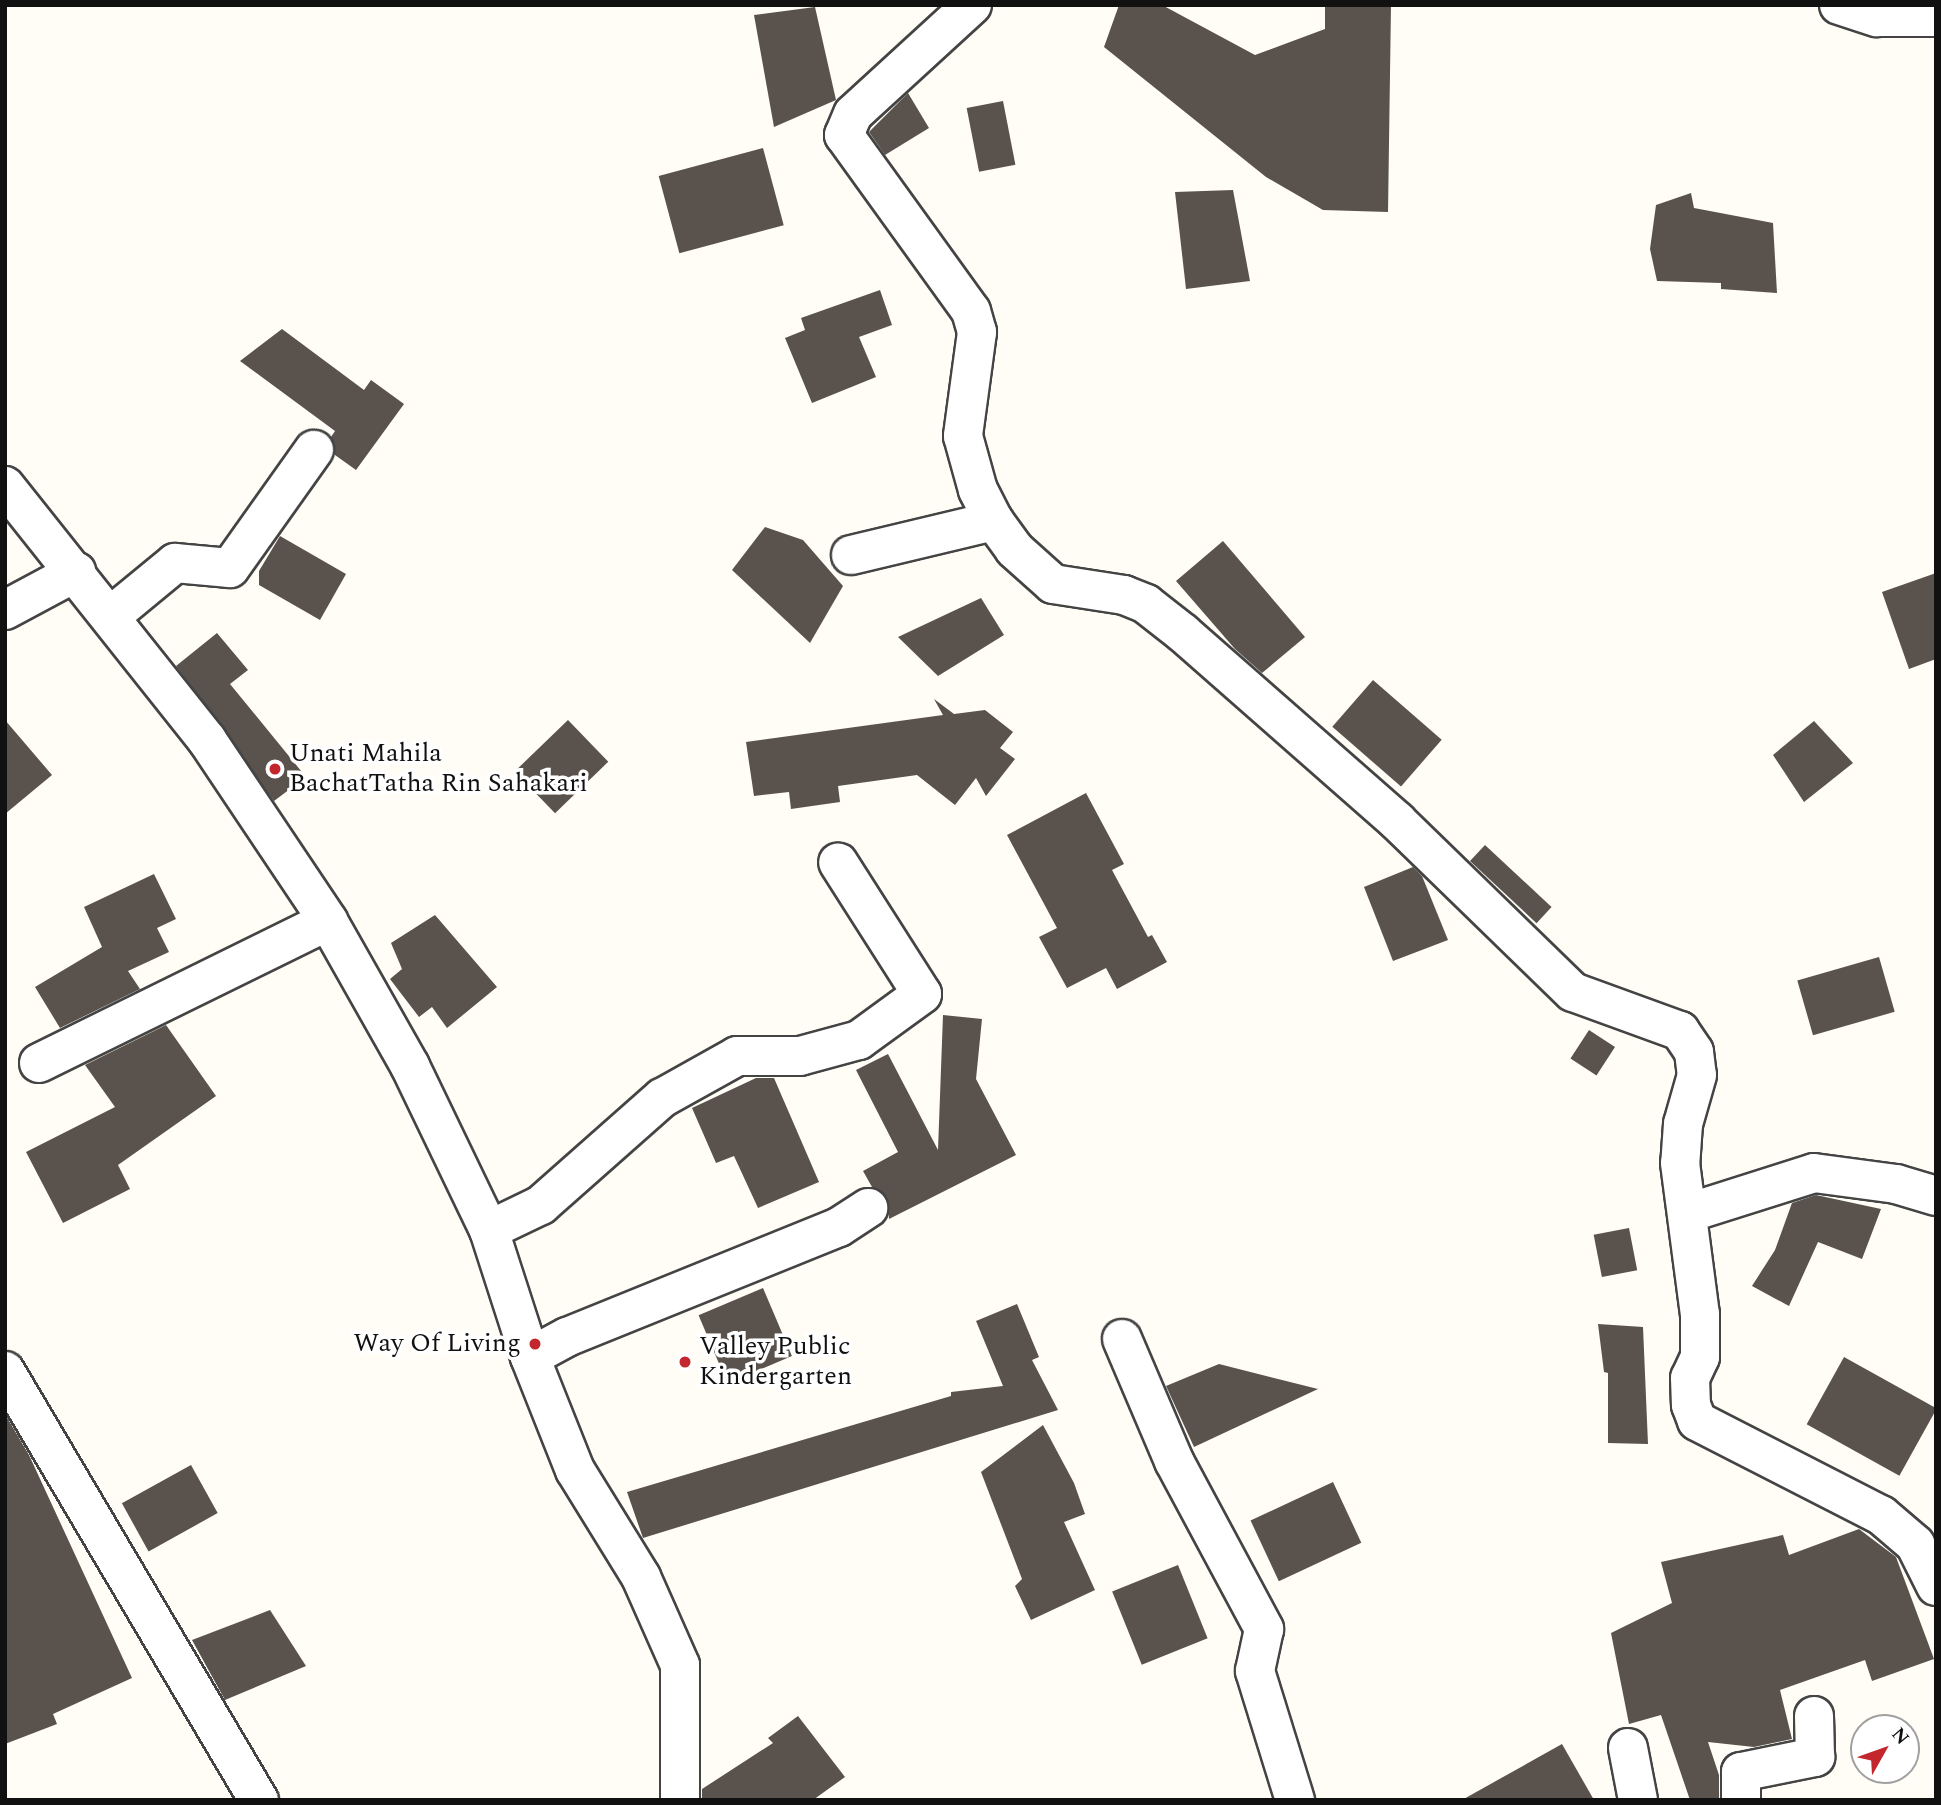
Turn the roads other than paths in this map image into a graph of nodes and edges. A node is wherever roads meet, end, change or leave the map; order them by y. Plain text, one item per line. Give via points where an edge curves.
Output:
1 (972, 5) edge
2 (1839, 5) edge
3 (1936, 17) edge
4 (314, 450) dead end
5 (5, 486) edge
6 (994, 521) junction
7 (851, 555) dead end
8 (76, 572) junction
9 (5, 611) edge
10 (112, 615) junction
11 (838, 862) dead end
12 (328, 921) junction
13 (39, 1063) dead end
14 (1936, 1196) edge
15 (868, 1208) dead end
16 (1688, 1213) junction
17 (489, 1230) junction
18 (1122, 1339) dead end
19 (530, 1357) junction
20 (5, 1371) edge
21 (1936, 1586) edge
22 (1814, 1716) dead end
23 (1628, 1748) dead end
24 (259, 1800) edge
25 (680, 1800) edge
26 (1295, 1800) edge
27 (1637, 1800) edge
28 (1741, 1800) edge

1 - 6 street via 853,114 844,135 971,311 977,332 963,436 978,490
2 - 3 street via 1877,17
4 - 10 street via 230,568 175,563
5 - 8 street
6 - 7 street
6 - 16 street via 1014,549 1052,584 1135,600 1183,633 1397,821 1573,992 1680,1031 1694,1052 1697,1075 1683,1124 1680,1163
8 - 9 street
8 - 10 street
10 - 12 street via 207,740
11 - 17 street via 922,994 859,1040 800,1056 737,1056 662,1098 541,1205
12 - 13 street
12 - 17 street via 410,1066
14 - 16 street via 1896,1184 1814,1173
15 - 19 street via 839,1227 567,1337
16 - 21 street via 1700,1314 1700,1357 1690,1378 1697,1421 1881,1515 1915,1545
17 - 19 street
18 - 26 street via 1174,1461 1264,1629 1255,1671
19 - 25 street via 575,1470 641,1577 680,1665
20 - 24 street
22 - 28 street via 1815,1756 1741,1772
23 - 27 street

